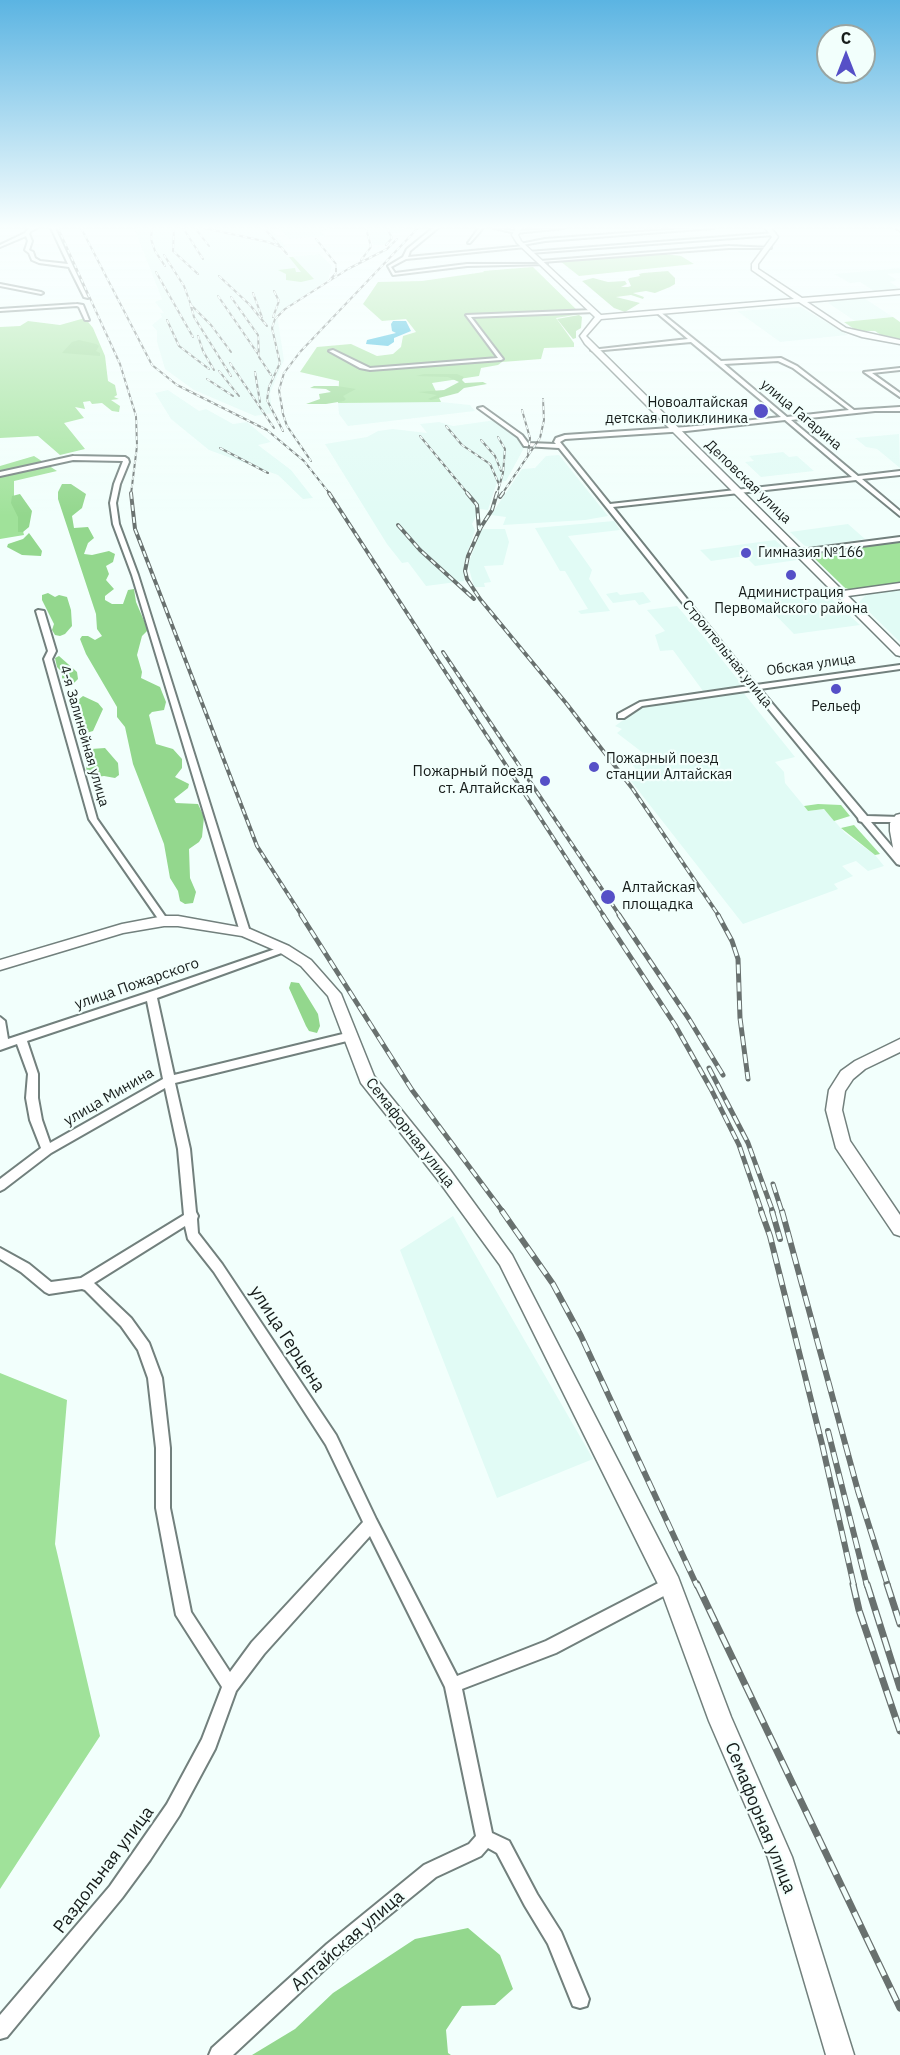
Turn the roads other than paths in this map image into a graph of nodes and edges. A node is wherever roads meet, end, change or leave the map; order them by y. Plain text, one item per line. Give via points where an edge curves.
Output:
1 (474, 324) edge
2 (594, 324) edge
3 (673, 324) edge
4 (836, 324) edge
5 (693, 340) junction
6 (900, 342) edge
7 (593, 350) junction
8 (331, 351) dead end
9 (720, 363) junction
10 (900, 369) edge
11 (900, 395) edge
12 (481, 408) dead end
13 (900, 409) edge
14 (853, 411) junction
15 (785, 418) junction
16 (673, 428) junction
17 (559, 444) junction
18 (0, 474) edge
19 (900, 474) edge
20 (857, 478) junction
21 (737, 492) junction
22 (607, 506) junction
23 (900, 514) edge
24 (900, 539) edge
25 (801, 552) junction
26 (900, 586) edge
27 (842, 594) junction
28 (40, 611) dead end
29 (900, 653) edge
30 (900, 667) edge
31 (754, 687) junction
32 (621, 716) dead end
33 (899, 818) edge
34 (862, 819) junction
35 (900, 853) edge
36 (900, 862) edge
37 (164, 921) junction
38 (245, 932) junction
39 (285, 949) junction
40 (0, 965) edge
41 (152, 996) junction
42 (0, 1021) edge
43 (351, 1036) junction
44 (21, 1041) junction
45 (900, 1045) edge
46 (2, 1046) edge
47 (168, 1081) junction
48 (47, 1150) junction
49 (0, 1186) edge
50 (192, 1216) junction
51 (900, 1229) edge
52 (0, 1253) edge
53 (83, 1283) junction
54 (371, 1524) junction
55 (670, 1585) junction
56 (453, 1685) junction
57 (230, 1686) junction
58 (485, 1838) junction
59 (580, 1999) dead end
60 (0, 2030) edge
61 (219, 2055) edge
62 (840, 2055) edge

1 - 8 street via 501,359 370,369
2 - 7 street via 583,338
3 - 5 street, улица Гагарина
4 - 6 street via 862,335
5 - 7 street
5 - 9 street, улица Гагарина
7 - 16 street, Деповская улица
9 - 14 street via 772,358 795,367
9 - 15 street, улица Гагарина
10 - 11 street via 867,372
12 - 17 street via 520,436 526,445
13 - 14 street
14 - 15 street
15 - 16 street
15 - 20 street, улица Гагарина
16 - 17 street via 565,437 558,439
16 - 21 street, Деповская улица
17 - 22 street, Строительная улица
18 - 38 street via 73,458 126,462 113,503 116,524 135,574
19 - 20 street
20 - 21 street
20 - 23 street, улица Гагарина
21 - 22 street
21 - 25 street, Деповская улица
22 - 31 street, Строительная улица
24 - 25 street
25 - 27 street, Деповская улица
26 - 27 street
27 - 29 street, Деповская улица
28 - 37 street, 4-я Залинейная улица via 52,651 48,659 93,819
30 - 31 street, Обская улица
31 - 32 street, Обская улица via 640,704
31 - 34 street, Строительная улица
33 - 34 street
33 - 35 street via 896,831
34 - 36 street, Строительная улица
37 - 38 street, Семафорная улица
37 - 40 street, Семафорная улица via 74,941
38 - 39 street, Семафорная улица
39 - 41 street, улица Пожарского
39 - 43 street, Семафорная улица via 306,963 334,994
41 - 44 street, улица Пожарского
41 - 47 street, улица Герцена
42 - 46 street
43 - 47 street, улица Минина
43 - 55 street, Семафорная улица via 367,1079 506,1260
44 - 46 street, улица Пожарского
44 - 48 street via 33,1074 36,1120
45 - 51 street via 847,1075 834,1103 834,1119 842,1143
47 - 48 street, улица Минина
47 - 50 street, улица Герцена via 184,1149
48 - 49 street, улица Минина
50 - 53 street
50 - 54 street, улица Герцена via 192,1235 331,1440
52 - 53 street via 49,1288
53 - 57 street via 126,1322 144,1347 155,1378 164,1448 163,1508 184,1615
54 - 56 street, улица Герцена
54 - 57 street, Раздольная улица via 258,1648
55 - 56 street via 550,1647
55 - 62 street, Семафорная улица via 721,1721 780,1857
56 - 58 street
57 - 60 street, Раздольная улица via 209,1743 173,1810 116,1892
58 - 59 street via 503,1847 555,1938
58 - 61 street, Алтайская улица via 475,1850 430,1871 333,1950

